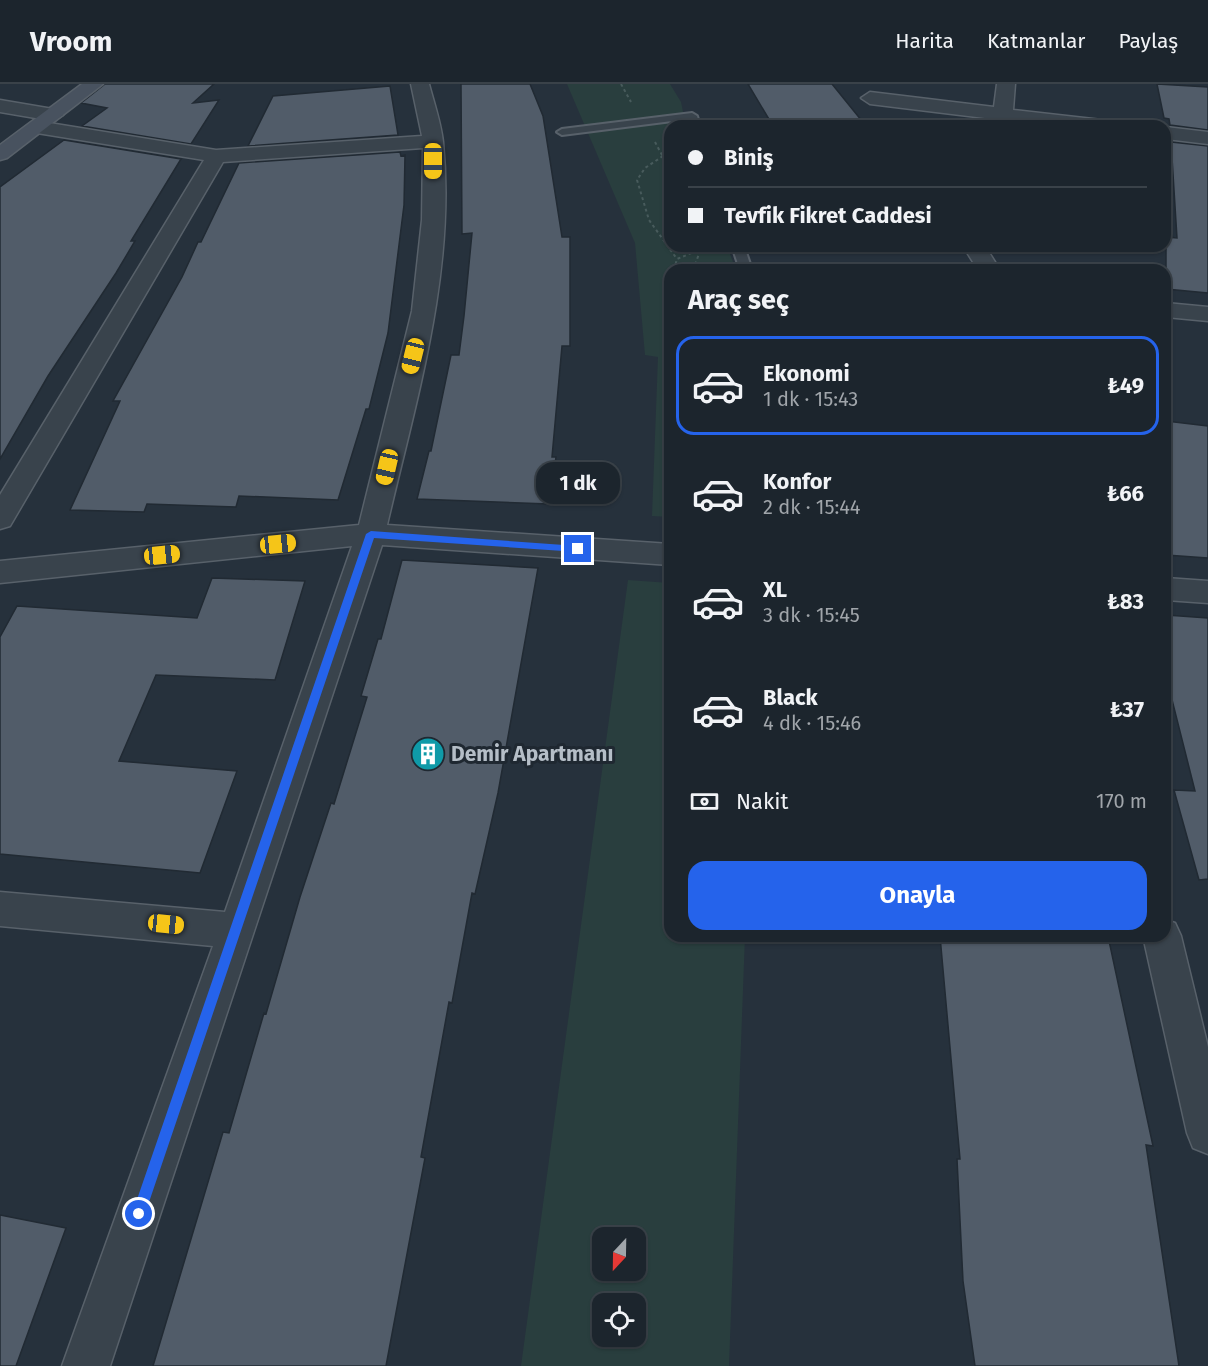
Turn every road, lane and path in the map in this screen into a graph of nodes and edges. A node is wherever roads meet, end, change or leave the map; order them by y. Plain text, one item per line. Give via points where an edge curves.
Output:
1 (94, 84) edge
2 (420, 84) edge
3 (1006, 84) edge
4 (864, 91) edge
5 (0, 106) edge
6 (883, 117) dead end
7 (693, 120) edge
8 (1003, 120) edge
9 (45, 121) junction
10 (562, 132) dead end
11 (1171, 134) edge
12 (1208, 138) edge
13 (433, 141) junction
14 (0, 154) edge
15 (216, 156) junction
16 (663, 156) dead end
17 (664, 241) edge
18 (672, 252) edge
19 (693, 252) edge
20 (677, 259) junction
21 (676, 264) edge
22 (1171, 310) edge
23 (1208, 314) edge
24 (0, 519) edge
25 (371, 534) junction
26 (664, 555) edge
27 (0, 572) edge
28 (1171, 589) edge
29 (1208, 592) edge
30 (0, 909) edge
31 (237, 931) junction
32 (1163, 942) edge
33 (1208, 1133) edge
34 (86, 1366) edge

1 - 9 main road
2 - 13 street
3 - 8 street
4 - 6 street
4 - 8 street
5 - 9 street
7 - 10 lane via 692,116
9 - 14 main road
9 - 15 street
11 - 12 street
13 - 15 street
13 - 25 street via 433,220 424,311
15 - 24 street
16 - 17 path via 645,168 637,180 649,220
18 - 20 path
19 - 20 path
20 - 21 path
22 - 23 street
25 - 26 street
25 - 27 street
25 - 31 street
28 - 29 street
30 - 31 street
31 - 34 street
32 - 33 street

